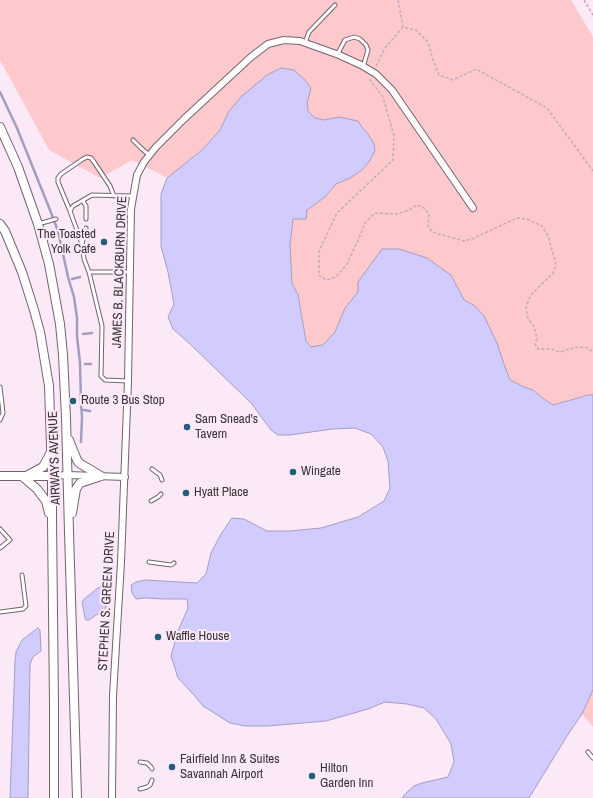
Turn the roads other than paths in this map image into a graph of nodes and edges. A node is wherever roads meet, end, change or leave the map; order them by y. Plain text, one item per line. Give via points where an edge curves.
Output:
1 (335, 5) dead end
2 (305, 43) junction
3 (337, 55) junction
4 (363, 67) junction
5 (0, 127) edge
6 (134, 140) dead end
7 (149, 155) junction
8 (114, 196) junction
9 (133, 196) junction
10 (83, 201) junction
11 (473, 208) dead end
12 (70, 211) junction
13 (86, 219) dead end
14 (56, 220) dead end
15 (0, 224) edge
16 (38, 224) junction
17 (86, 228) dead end
18 (82, 244) junction
19 (89, 272) junction
20 (130, 272) junction
21 (128, 381) junction
22 (0, 387) edge
23 (0, 420) edge
24 (67, 435) junction
25 (51, 451) junction
26 (152, 469) dead end
27 (68, 475) junction
28 (0, 476) edge
29 (52, 476) junction
30 (101, 476) junction
31 (23, 477) junction
32 (124, 477) junction
33 (162, 480) dead end
34 (161, 494) dead end
35 (151, 501) dead end
36 (52, 520) junction
37 (0, 530) edge
38 (69, 532) junction
39 (0, 548) edge
40 (149, 562) dead end
41 (174, 564) dead end
42 (22, 575) dead end
43 (0, 612) edge
44 (588, 752) dead end
45 (593, 758) edge
46 (140, 762) dead end
47 (152, 769) dead end
48 (152, 780) dead end
49 (140, 789) dead end
50 (54, 798) edge
51 (77, 798) edge
52 (112, 798) edge

1 - 2 lane via 309,32
2 - 3 street, JAMES B. BLACKBURN DRIVE
2 - 7 street, JAMES B. BLACKBURN DRIVE via 284,40 268,44 189,114
3 - 4 street, JAMES B. BLACKBURN DRIVE
3 - 4 lane via 345,40 354,37 360,39 368,50
4 - 11 street, JAMES B. BLACKBURN DRIVE via 376,74 392,90
5 - 16 main road, AIRWAYS AVENUE via 18,167
6 - 7 lane
7 - 9 street, JAMES B. BLACKBURN DRIVE via 137,175
8 - 9 lane
8 - 10 lane via 92,195
8 - 12 lane via 94,162 87,157 58,178
9 - 20 street, JAMES B. BLACKBURN DRIVE
10 - 12 lane via 73,206
10 - 13 lane via 86,206
12 - 18 lane
14 - 16 lane
15 - 25 main road, AIRWAYS AVENUE via 22,272 40,332 49,386
16 - 24 main road, AIRWAYS AVENUE via 49,264 60,324
17 - 18 lane
18 - 19 lane
19 - 20 lane
19 - 21 lane via 102,326 101,376 105,380
20 - 21 street, JAMES B. BLACKBURN DRIVE
21 - 32 street, JAMES B. BLACKBURN DRIVE
22 - 23 lane via 3,414
24 - 27 main road, AIRWAYS AVENUE
24 - 30 main road via 79,463
25 - 29 main road, AIRWAYS AVENUE
25 - 31 main road via 43,467
26 - 33 lane
27 - 29 street
27 - 30 street
27 - 38 main road, AIRWAYS AVENUE
28 - 31 main road
29 - 31 main road
29 - 36 main road, AIRWAYS AVENUE
30 - 32 street
30 - 38 main road via 80,483 76,489
31 - 36 main road via 46,501
32 - 52 street, STEPHEN S. GREEN DRIVE via 113,696
34 - 35 lane
36 - 50 main road, AIRWAYS AVENUE
37 - 39 lane via 10,540
38 - 51 main road, AIRWAYS AVENUE
40 - 41 lane
42 - 43 lane via 26,606 23,609
44 - 45 lane
46 - 47 lane via 147,763
48 - 49 lane via 150,785

